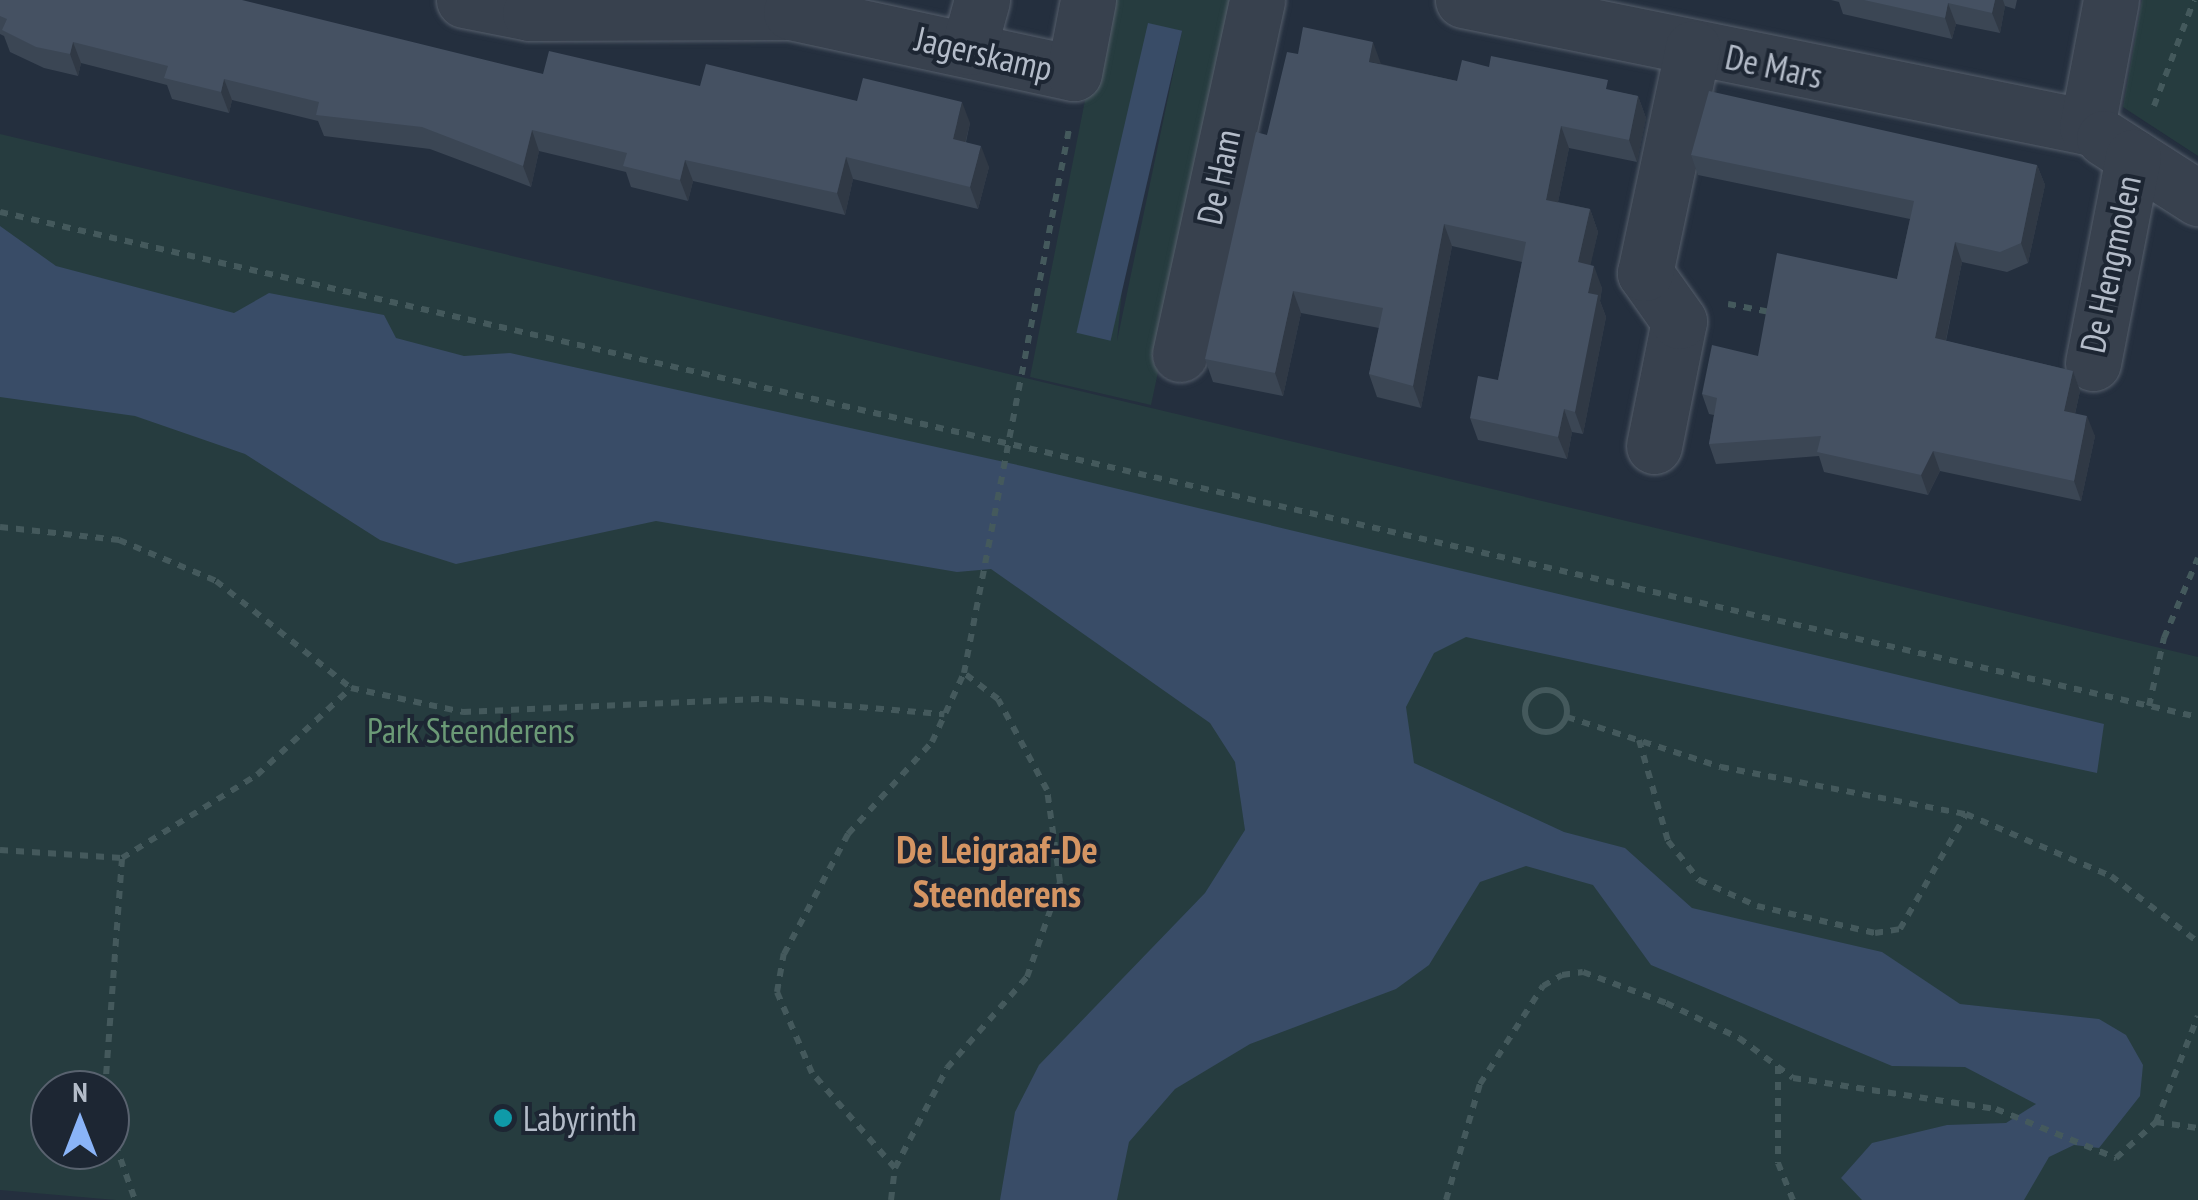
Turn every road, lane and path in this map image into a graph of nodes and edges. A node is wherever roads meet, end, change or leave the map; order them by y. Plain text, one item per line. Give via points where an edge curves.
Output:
1 (464, 0) edge
2 (1088, 0) edge
3 (1256, 0) edge
4 (1463, 0) edge
5 (2111, 0) edge
6 (2194, 0) edge
7 (975, 23) edge
8 (1693, 48) junction
9 (1074, 73) junction
10 (2087, 127) junction
11 (2133, 156) junction
12 (2198, 198) edge
13 (0, 212) edge
14 (1787, 316) edge
15 (1679, 321) junction
16 (1180, 354) dead end
17 (2093, 363) dead end
18 (1009, 446) junction
19 (1654, 446) dead end
20 (0, 527) edge
21 (2198, 558) edge
22 (964, 673) junction
23 (352, 688) junction
24 (2149, 706) junction
25 (945, 714) junction
26 (1567, 716) junction
27 (2198, 717) edge
28 (1638, 738) junction
29 (1966, 814) junction
30 (0, 850) edge
31 (122, 858) junction
32 (2198, 942) edge
33 (2198, 1016) edge
34 (1778, 1066) junction
35 (106, 1070) edge
36 (2156, 1122) junction
37 (2198, 1128) edge
38 (895, 1168) junction
39 (124, 1170) edge
40 (135, 1200) edge
41 (891, 1200) edge
42 (1446, 1200) edge
43 (1793, 1200) edge

1 - 7 street, Jagerskamp via 530,13 792,12
2 - 9 street, Jagerskamp
3 - 16 street, De Ham
4 - 8 street, De Mars
5 - 10 street
6 - 11 path
7 - 9 street, Jagerskamp
8 - 10 street, De Mars
8 - 15 street via 1646,272
9 - 18 path
10 - 11 street, De Mars
11 - 12 street, De Mars
11 - 17 street, De Hengmolen
13 - 18 path
14 - 15 path via 1709,300
15 - 19 street
18 - 22 path
18 - 24 path
20 - 23 path via 119,540 216,581
21 - 24 path via 2164,638
22 - 25 path
22 - 38 path via 998,699 1047,790 1060,882 1027,977 947,1068
23 - 25 path via 463,712 764,699
23 - 31 path via 258,776
24 - 27 path
25 - 38 path via 932,742 848,834 784,954 777,992 812,1073
26 - 26 path via 1541,732 1525,710 1552,691
26 - 28 path
28 - 29 path via 1721,767
28 - 29 path via 1668,840 1699,880 1757,906 1875,933 1900,929
29 - 32 path via 2112,876
30 - 31 path
31 - 35 path
33 - 36 path
34 - 36 path via 1821,1087 1996,1109 2116,1158
34 - 42 path via 1666,1003 1583,972 1562,975 1543,986 1480,1084
34 - 43 path via 1778,1163
36 - 37 path
38 - 41 path
39 - 40 path

